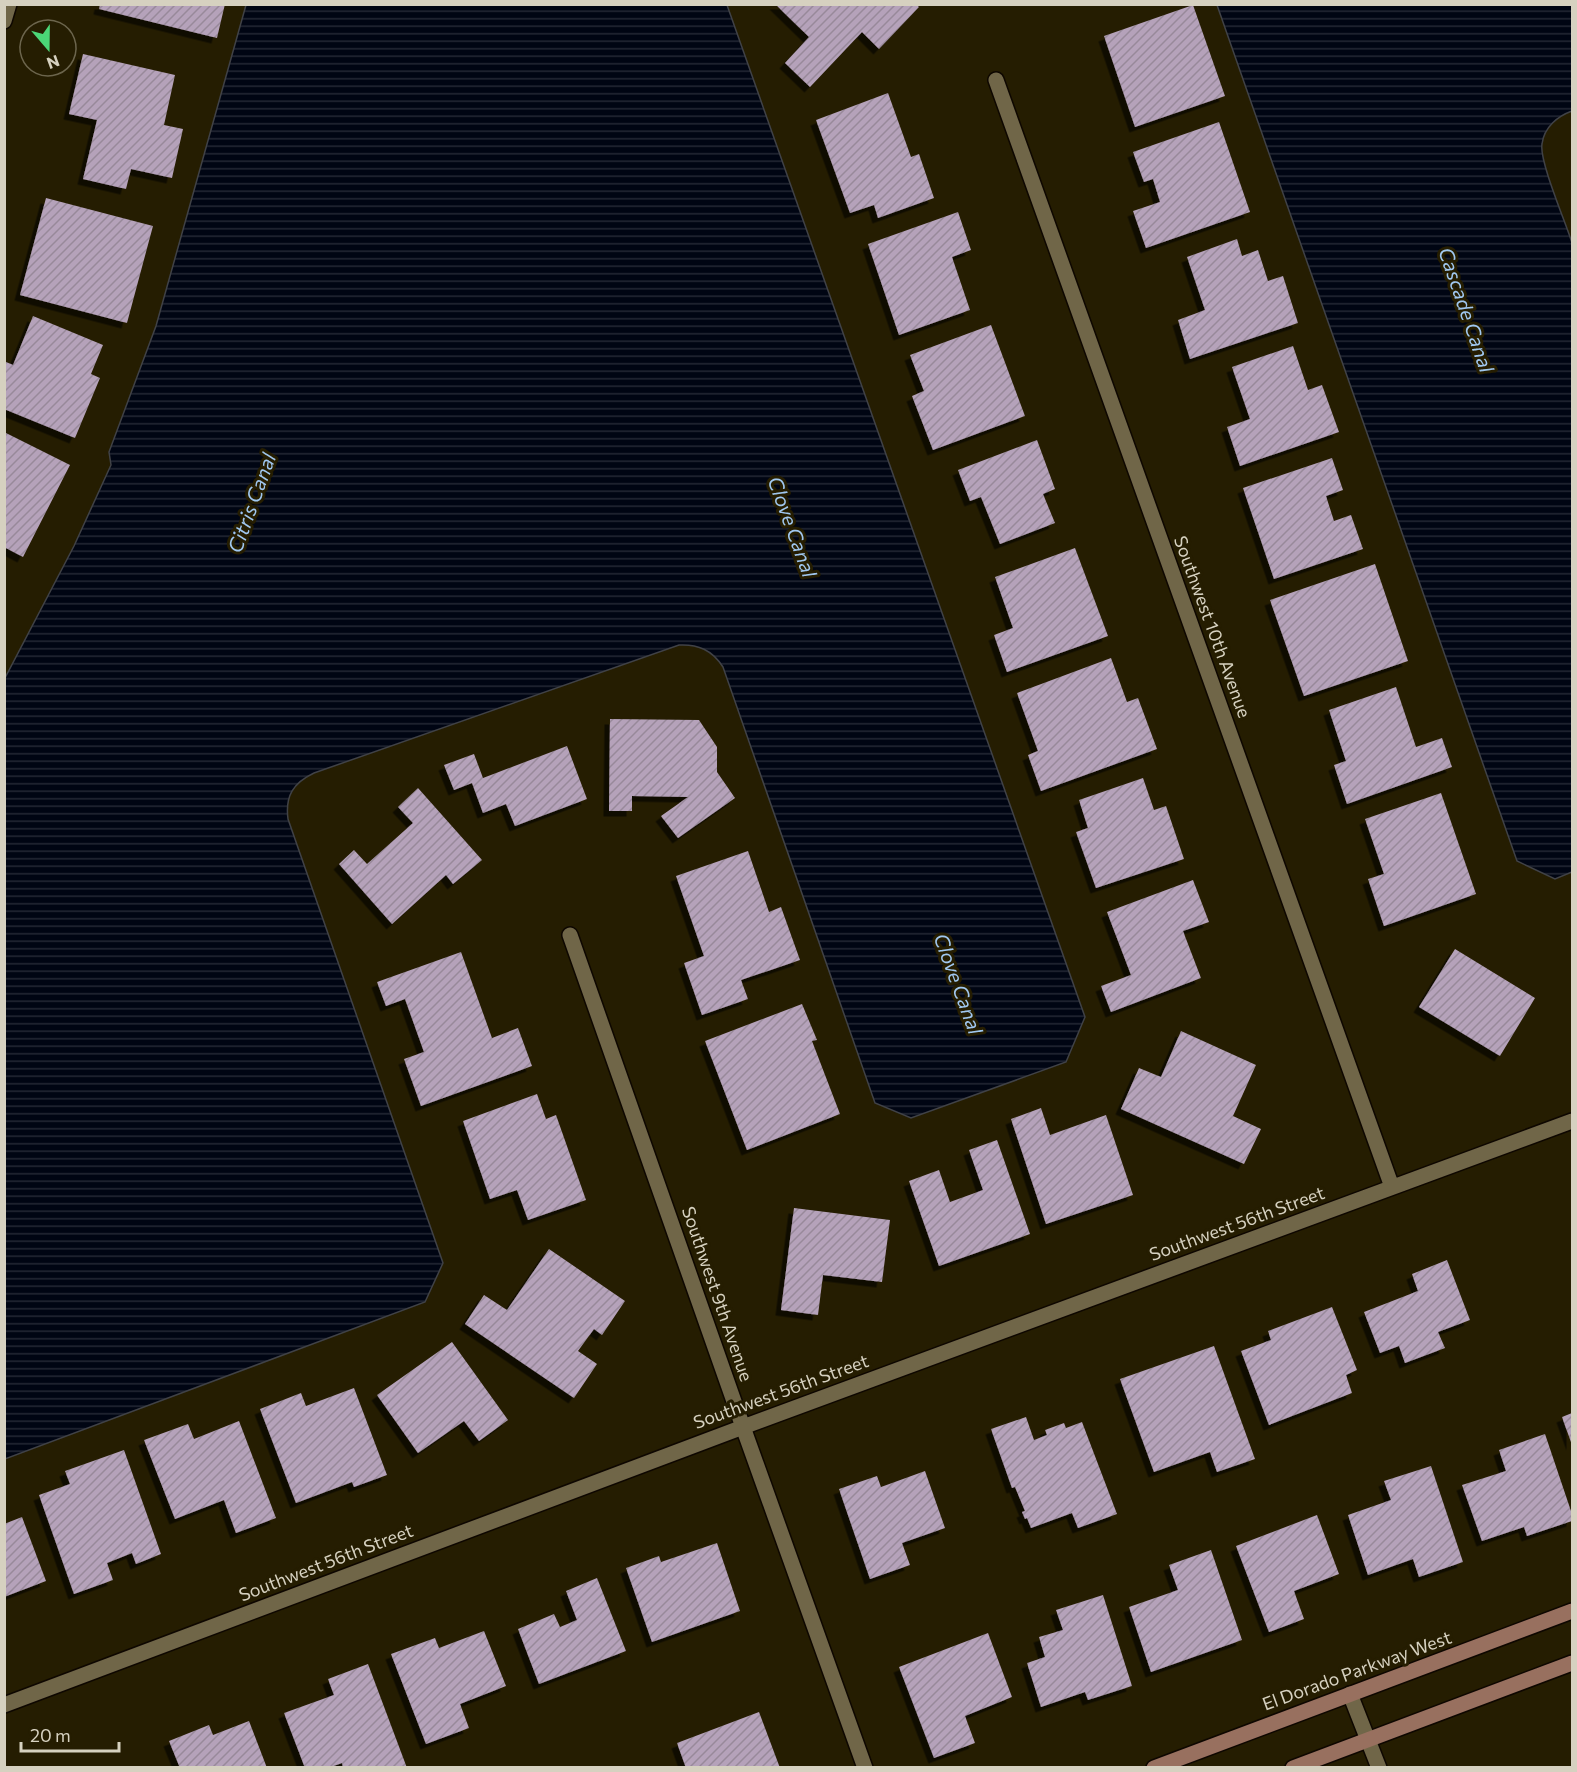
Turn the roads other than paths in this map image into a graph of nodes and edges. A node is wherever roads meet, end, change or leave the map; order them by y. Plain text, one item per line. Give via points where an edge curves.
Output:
1 (9, 4) edge
2 (4, 21) edge
3 (996, 80) dead end
4 (570, 934) dead end
5 (1572, 1120) edge
6 (1392, 1188) junction
7 (743, 1427) junction
8 (1572, 1611) edge
9 (1572, 1663) edge
10 (1350, 1694) junction
11 (4, 1705) edge
12 (1369, 1739) junction
13 (865, 1767) edge
14 (1154, 1767) edge
15 (1293, 1767) edge
16 (1379, 1767) edge

1 - 2 street
3 - 6 street, Southwest 10th Avenue
4 - 7 street, Southwest 9th Avenue
5 - 6 street, Southwest 56th Street
6 - 7 street, Southwest 56th Street
7 - 11 street, Southwest 56th Street
7 - 13 street, Southwest 9th Avenue
8 - 10 street, El Dorado Parkway West
9 - 12 street
10 - 12 street
10 - 14 street, El Dorado Parkway West
12 - 15 street
12 - 16 street

